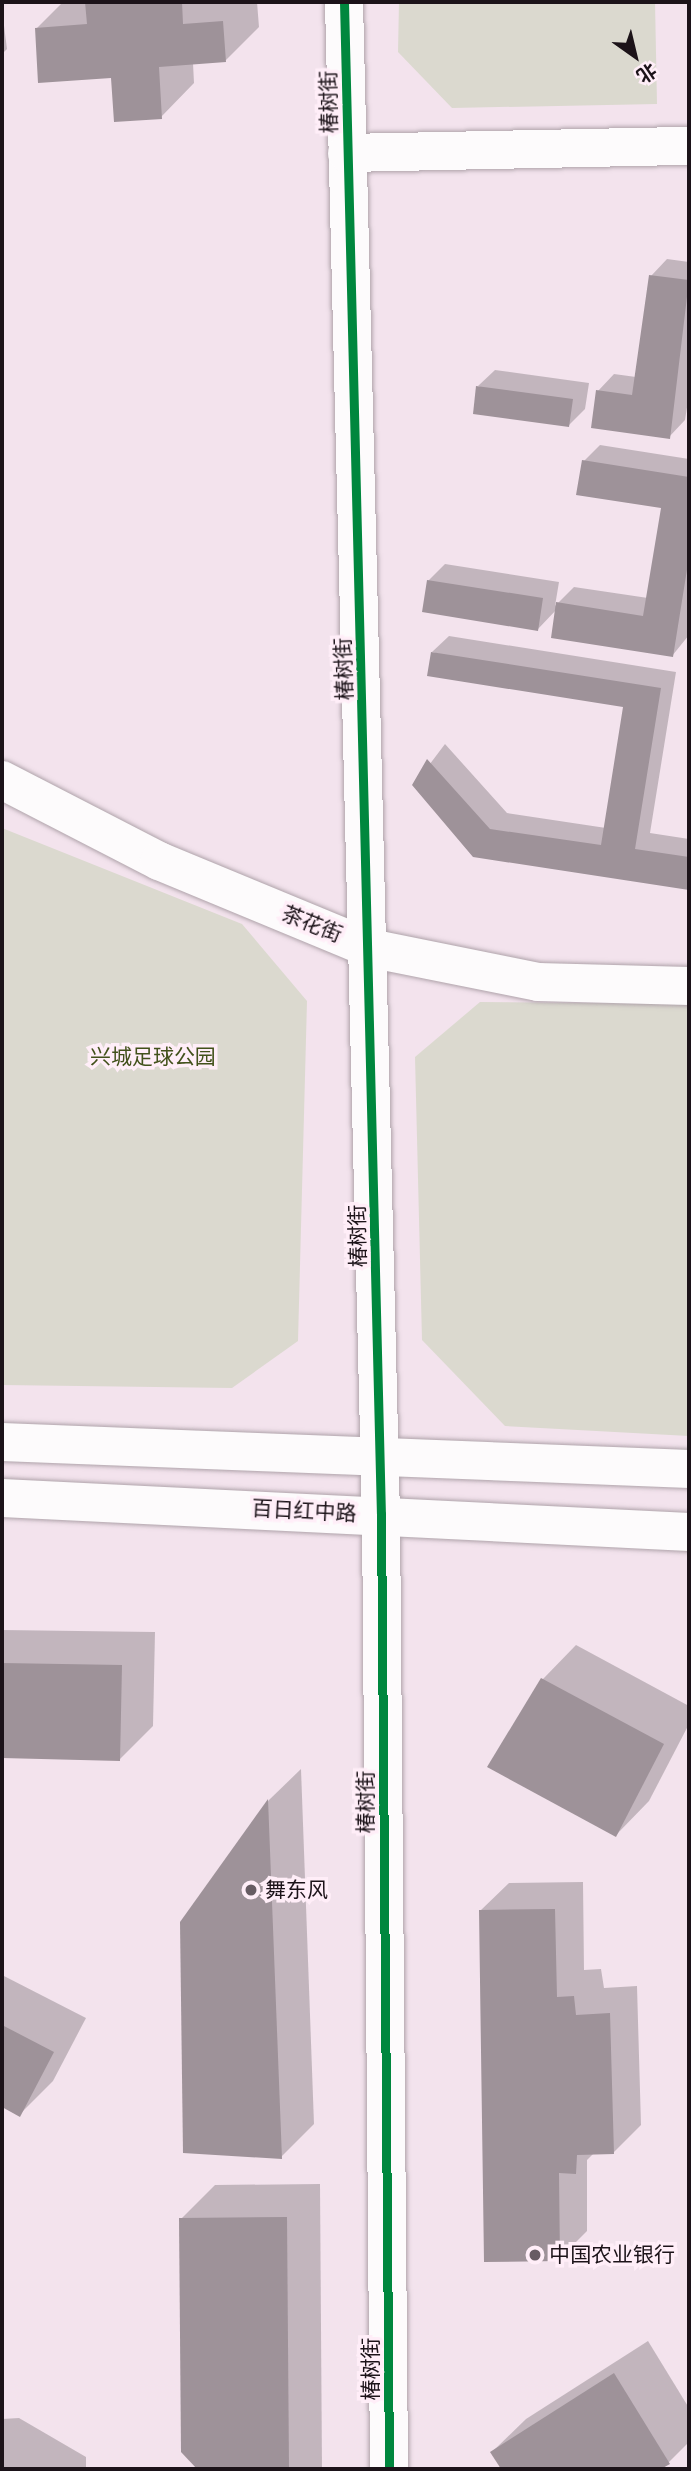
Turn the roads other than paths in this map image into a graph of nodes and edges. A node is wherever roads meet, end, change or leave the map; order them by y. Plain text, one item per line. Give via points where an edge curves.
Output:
1 (344, 2) edge
2 (689, 145) edge
3 (347, 153) junction
4 (2, 779) edge
5 (369, 948) junction
6 (689, 986) edge
7 (2, 1442) edge
8 (380, 1455) junction
9 (689, 1469) edge
10 (2, 1498) edge
11 (381, 1514) junction
12 (689, 1532) edge
13 (389, 2469) edge

1 - 3 street, 椿树街
2 - 3 street
3 - 5 street, 椿树街
4 - 5 street, 茶花街 via 159,861
5 - 6 street, 茶花街 via 538,982
5 - 8 street, 椿树街
7 - 8 street
8 - 9 street
8 - 11 street, 椿树街
10 - 11 street, 百日红中路
11 - 12 street, 百日红中路
11 - 13 street, 椿树街

